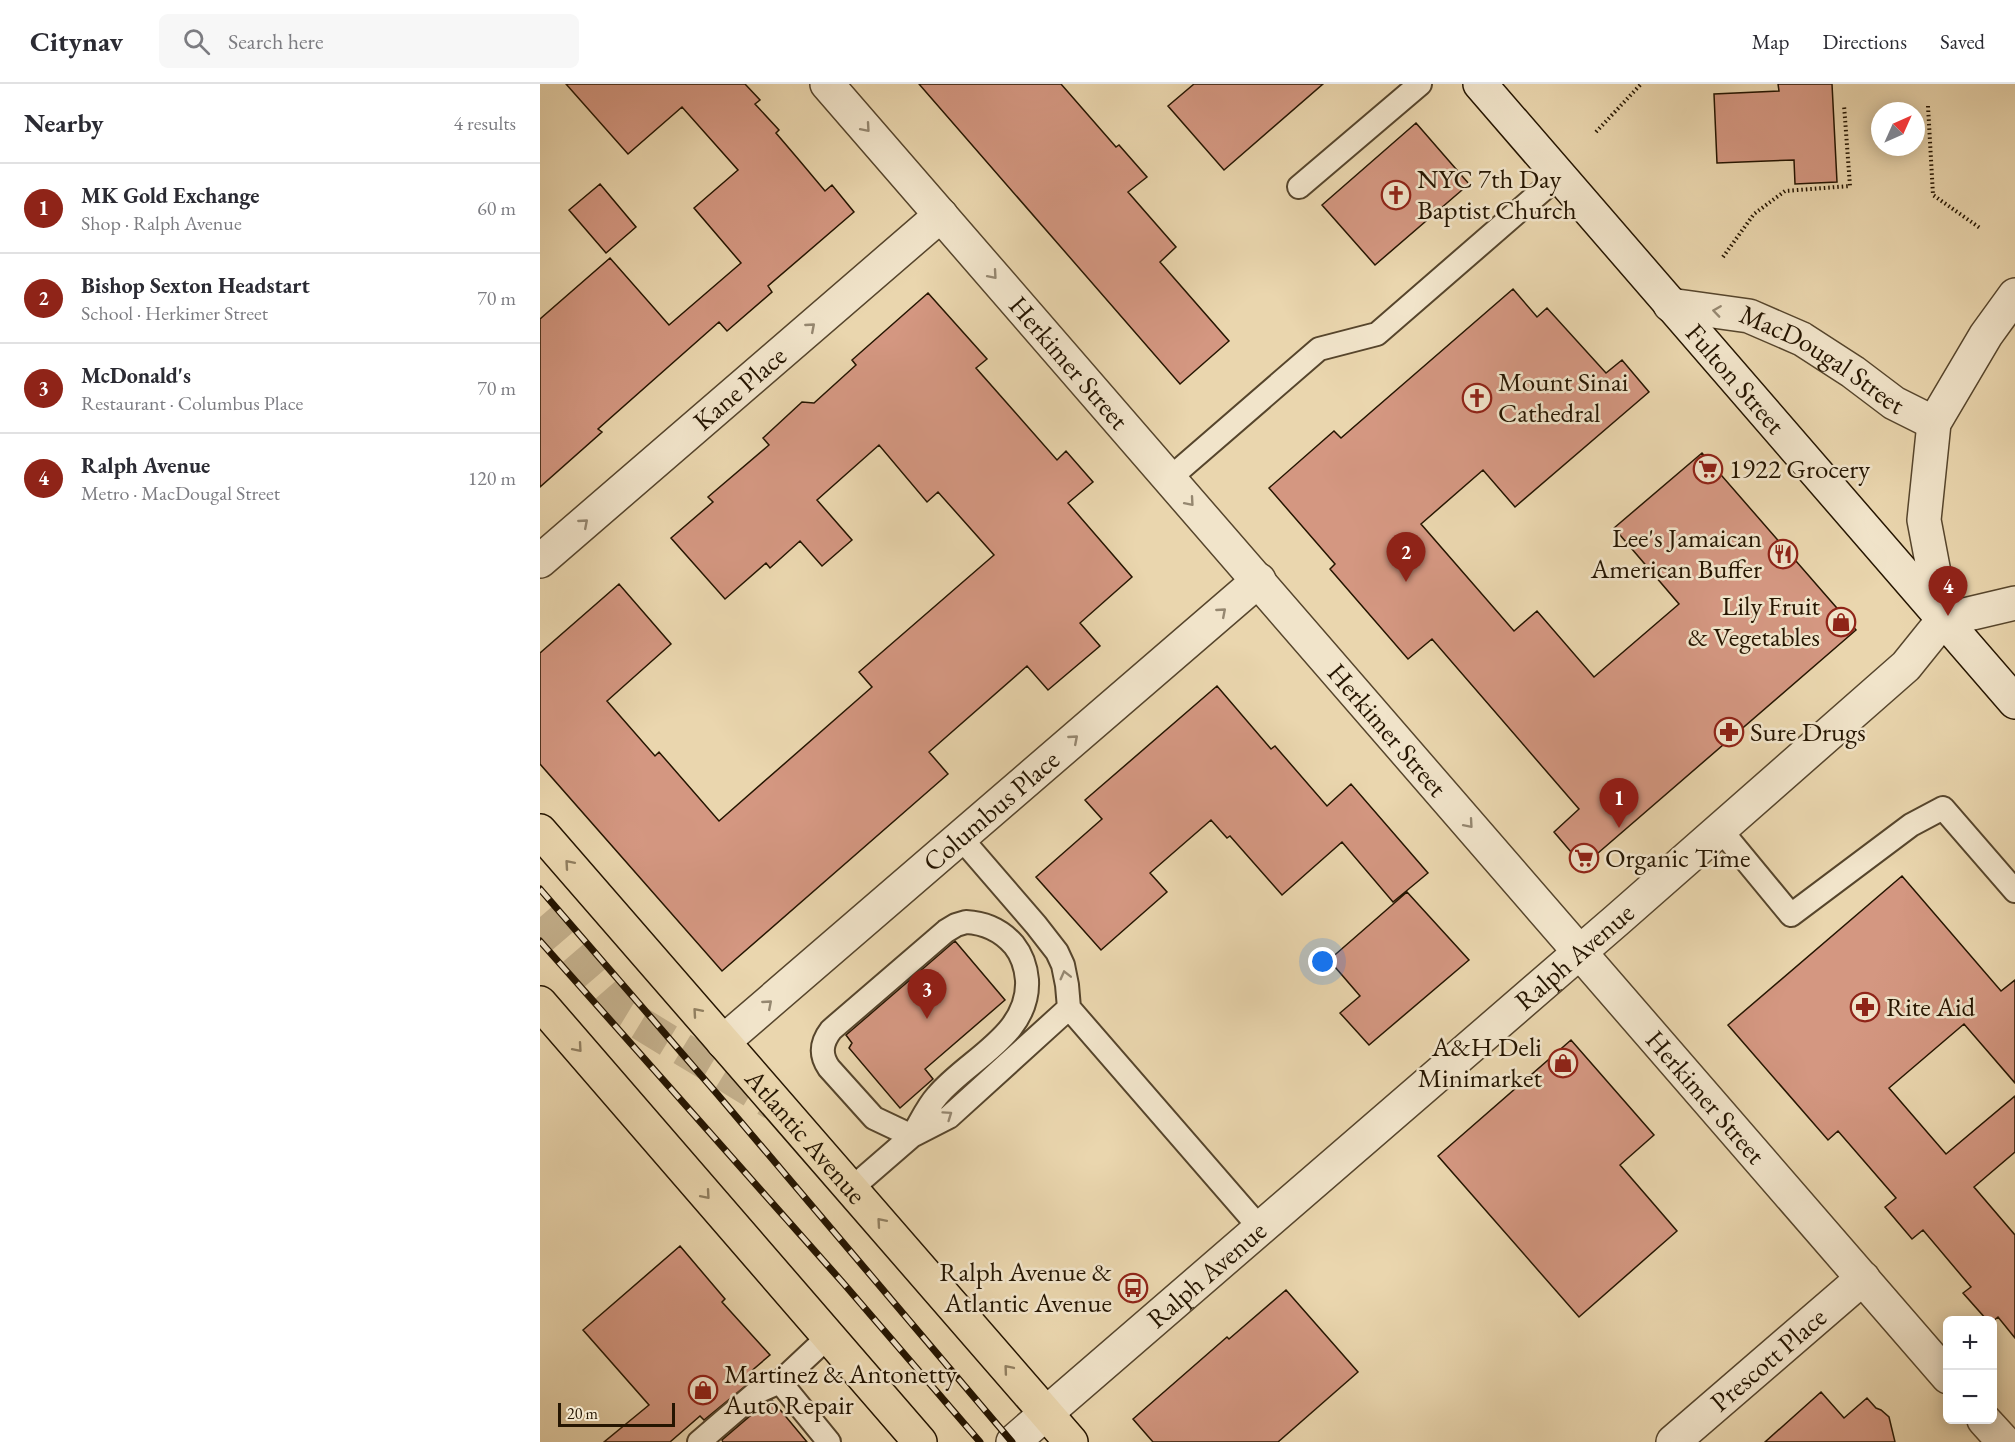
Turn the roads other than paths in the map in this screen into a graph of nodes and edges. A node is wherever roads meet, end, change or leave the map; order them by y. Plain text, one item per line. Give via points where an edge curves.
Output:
1 (827, 84) edge
2 (1420, 84) edge
3 (1480, 84) edge
4 (1559, 176) junction
5 (1299, 187) dead end
6 (941, 215) junction
7 (2015, 295) edge
8 (1670, 305) junction
9 (1934, 423) junction
10 (1170, 478) junction
11 (540, 561) edge
12 (1258, 580) junction
13 (2015, 603) edge
14 (1943, 620) junction
15 (2015, 702) edge
16 (1720, 829) junction
17 (540, 831) edge
18 (960, 837) junction
19 (2015, 891) edge
20 (1580, 952) junction
21 (540, 1003) edge
22 (1069, 1008) junction
23 (723, 1042) junction
24 (912, 1136) junction
25 (852, 1188) junction
26 (1260, 1228) junction
27 (1863, 1278) junction
28 (828, 1337) junction
29 (1943, 1372) edge
30 (780, 1382) junction
31 (1046, 1414) junction
32 (1988, 1424) edge
33 (699, 1442) edge
34 (829, 1442) edge
35 (920, 1442) edge
36 (1013, 1442) edge
37 (1071, 1442) edge
38 (1673, 1442) edge
39 (2004, 1442) edge

1 -> 6 street, Herkimer Street
2 - 5 lane
3 - 4 street, Fulton Street
4 - 8 street, Fulton Street
4 - 10 lane via 1377,334 1319,349
6 -> 10 street, Herkimer Street
11 -> 6 street, Kane Place
7 - 9 street via 1986,335
9 -> 8 street, MacDougal Street via 1894,403 1802,339 1749,316
8 - 14 street, Fulton Street
9 - 14 street via 1924,520
10 -> 12 street, Herkimer Street
18 -> 12 street, Columbus Place
12 -> 20 street, Herkimer Street
13 - 14 street
14 - 15 street, Fulton Street
14 - 16 street, Ralph Avenue via 1906,666
16 - 19 lane via 1791,915 1911,825 1943,808
16 - 20 street, Ralph Avenue
23 -> 17 main road, Atlantic Avenue
22 -> 18 lane via 1068,985 1057,952
23 -> 18 street, Columbus Place
20 - 26 street, Ralph Avenue
20 - 27 street, Herkimer Street
21 -> 28 main road
24 -> 22 lane via 949,1117
22 - 26 lane
23 - 25 main road, Atlantic Avenue
24 - 24 lane via 937,1096 1010,1030 1022,1011 1027,987 1022,959 1011,942 984,924 966,922 946,932 831,1030 823,1044 823,1059 829,1068 874,1118
24 - 25 lane
31 -> 25 main road, Atlantic Avenue
26 - 31 street, Ralph Avenue
27 - 29 street, Herkimer Street
27 - 38 street, Prescott Place
28 - 30 lane
28 - 35 main road
30 - 33 lane via 757,1392
30 - 34 lane
31 - 36 street, Ralph Avenue
31 - 37 main road, Atlantic Avenue
32 - 39 street

